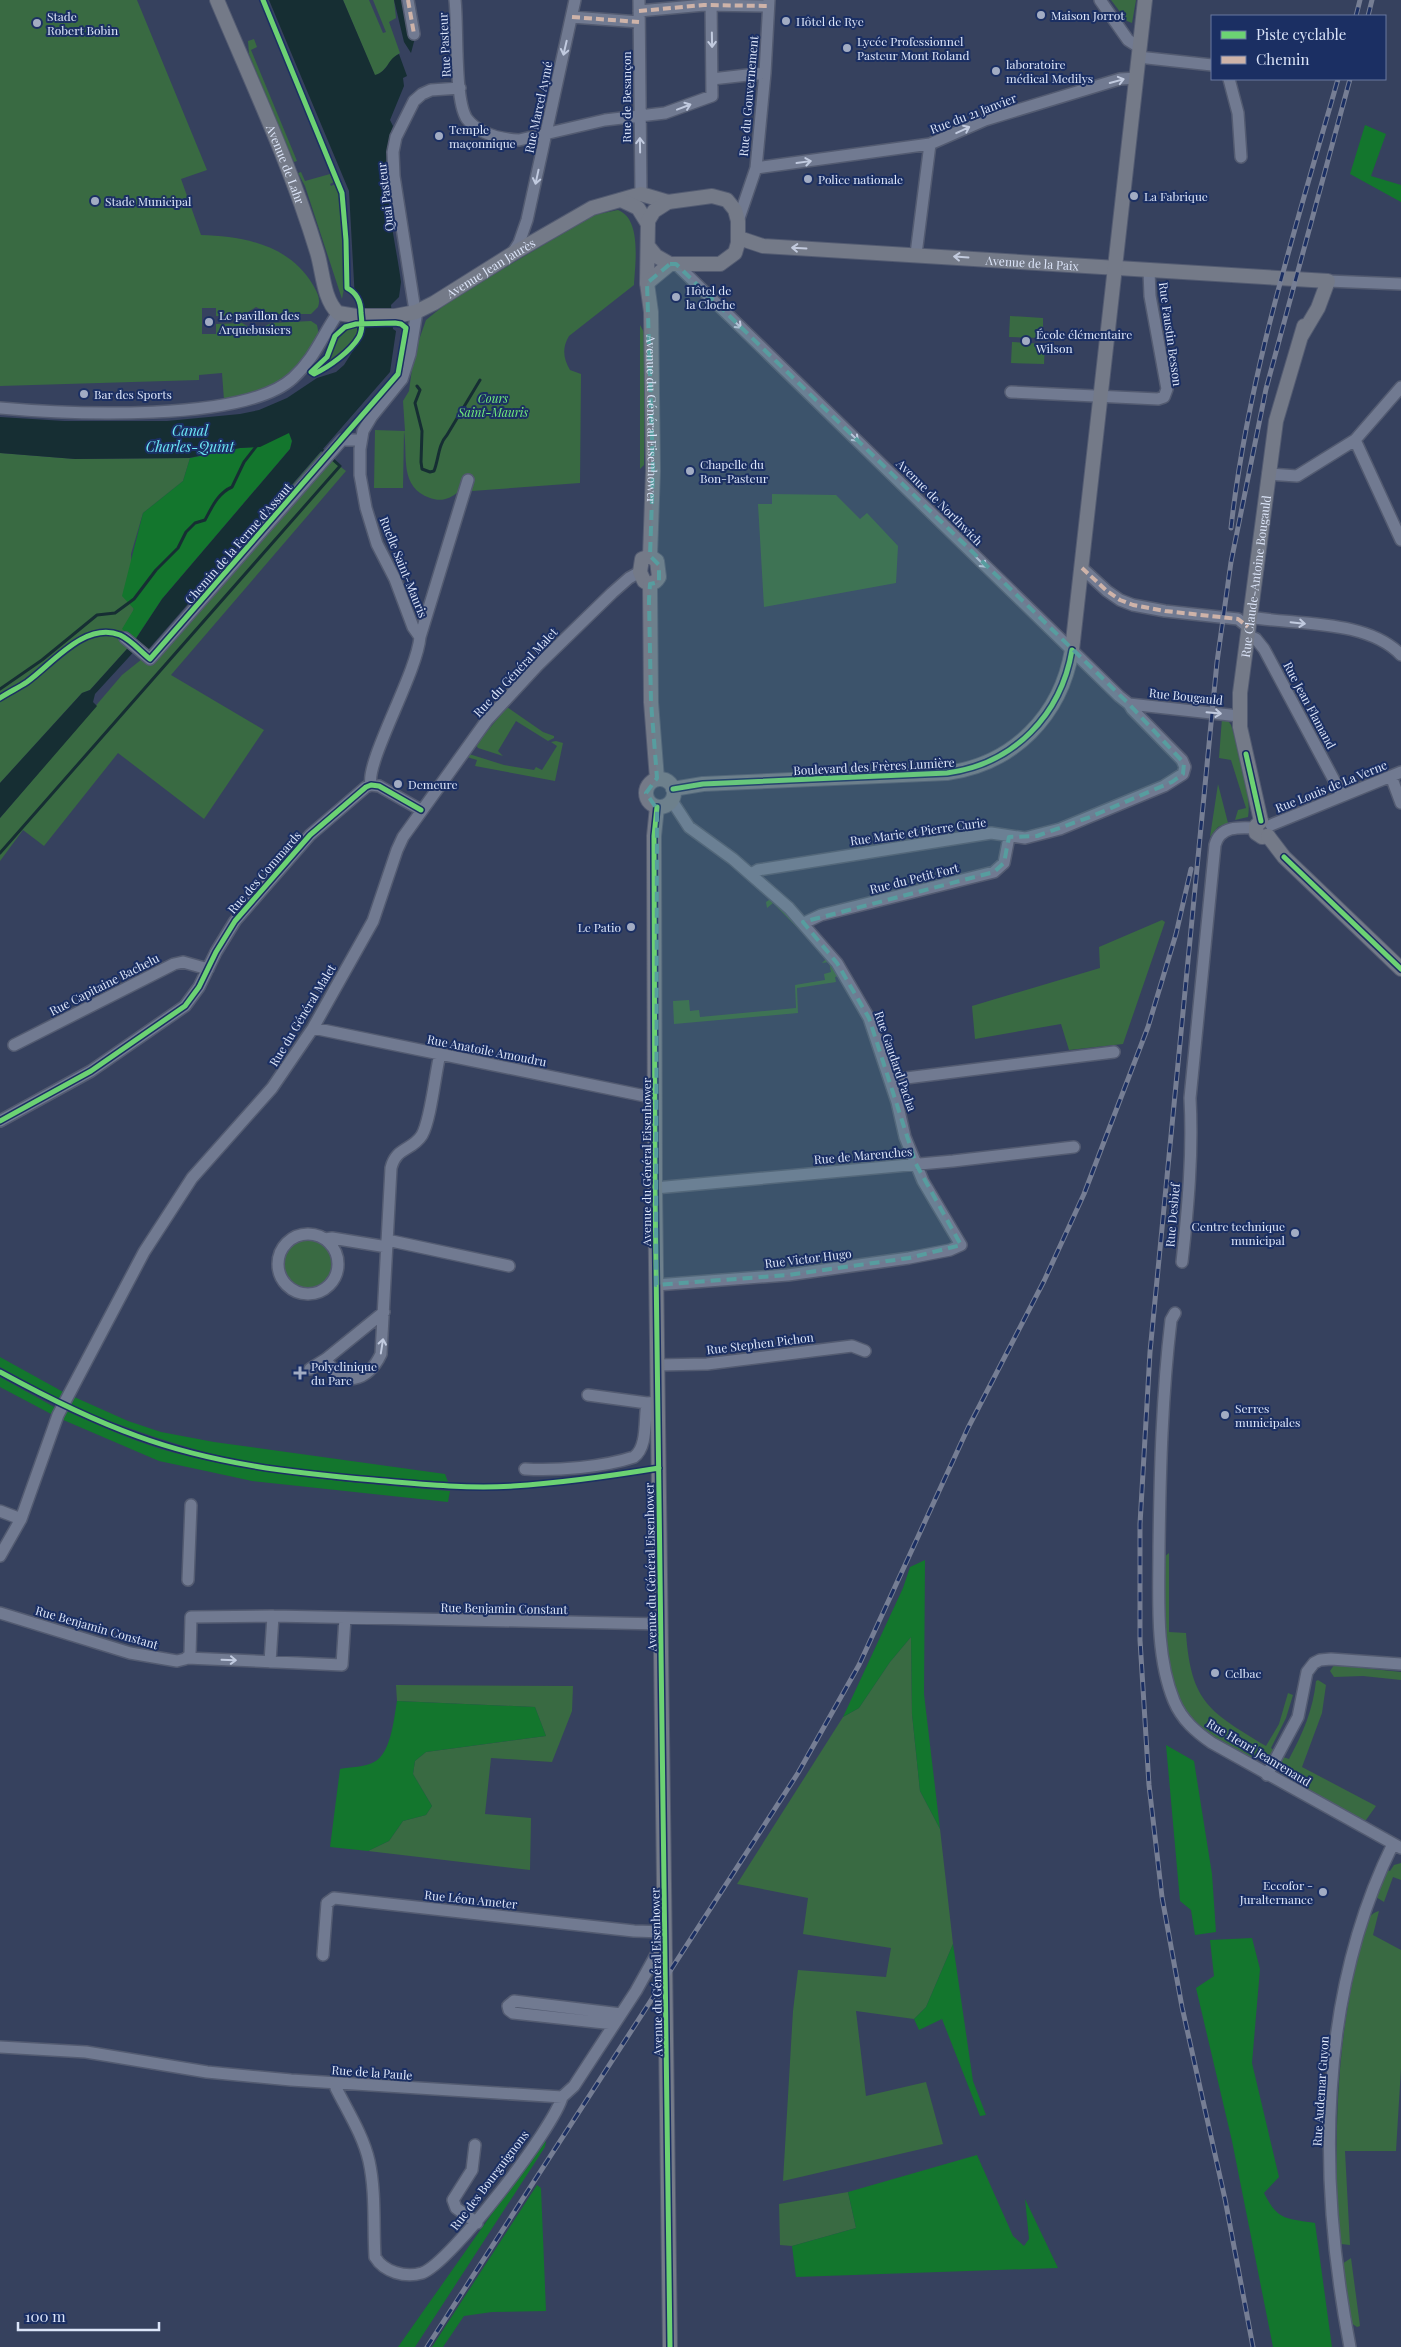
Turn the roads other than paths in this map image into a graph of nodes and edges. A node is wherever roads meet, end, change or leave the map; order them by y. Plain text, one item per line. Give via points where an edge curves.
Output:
1 (217, 0) edge
2 (408, 0) edge
3 (455, 0) edge
4 (575, 0) edge
5 (1100, 0) edge
6 (1145, 0) edge
7 (711, 3) edge
8 (769, 3) edge
9 (639, 11) edge
10 (572, 17) junction
11 (1142, 23) junction
12 (1121, 29) junction
13 (414, 34) dead end
14 (1139, 52) junction
15 (1211, 65) edge
16 (765, 73) junction
17 (1137, 78) junction
18 (712, 79) junction
19 (1229, 80) edge
20 (460, 88) junction
21 (639, 117) junction
22 (546, 134) junction
23 (930, 144) junction
24 (1241, 157) dead end
25 (756, 168) junction
26 (748, 192) junction
27 (641, 194) junction
28 (621, 200) junction
29 (668, 202) junction
30 (730, 202) junction
31 (527, 220) junction
32 (738, 221) junction
33 (648, 224) junction
34 (539, 238) junction
35 (739, 238) junction
36 (648, 246) junction
37 (512, 254) junction
38 (916, 254) junction
39 (673, 264) junction
40 (1114, 268) junction
41 (1149, 271) junction
42 (1323, 280) junction
43 (647, 283) junction
44 (1401, 284) edge
45 (416, 312) junction
46 (338, 313) junction
47 (1401, 387) edge
48 (1011, 392) dead end
49 (1101, 397) junction
50 (0, 408) edge
51 (361, 440) junction
52 (1355, 440) junction
53 (1268, 474) junction
54 (468, 480) dead end
55 (1401, 540) edge
56 (650, 556) junction
57 (1082, 568) junction
58 (640, 572) junction
59 (650, 584) junction
60 (1248, 626) junction
61 (420, 637) junction
62 (125, 638) dead end
63 (1072, 650) junction
64 (1401, 655) edge
65 (1129, 704) junction
66 (1239, 716) junction
67 (1182, 760) joint
68 (1396, 774) edge
69 (658, 779) junction
70 (371, 785) junction
71 (672, 795) junction
72 (1342, 795) junction
73 (1401, 803) edge
74 (657, 807) junction
75 (421, 810) junction
76 (1264, 827) junction
77 (1008, 837) junction
78 (751, 874) junction
79 (804, 923) junction
80 (208, 969) junction
81 (1401, 969) edge
82 (313, 1028) junction
83 (14, 1045) dead end
84 (1114, 1052) dead end
85 (440, 1054) junction
86 (890, 1080) junction
87 (655, 1098) junction
88 (0, 1121) edge
89 (1074, 1147) dead end
90 (916, 1164) junction
91 (655, 1188) junction
92 (326, 1240) junction
93 (387, 1243) junction
94 (961, 1245) joint
95 (1182, 1262) dead end
96 (509, 1266) dead end
97 (656, 1285) junction
98 (384, 1312) junction
99 (1175, 1313) dead end
100 (864, 1351) dead end
101 (326, 1359) junction
102 (657, 1365) junction
103 (310, 1369) dead end
104 (588, 1395) dead end
105 (653, 1403) junction
106 (525, 1469) dead end
107 (191, 1506) dead end
108 (0, 1510) edge
109 (21, 1519) junction
110 (0, 1556) edge
111 (188, 1580) dead end
112 (0, 1613) edge
113 (273, 1616) junction
114 (345, 1618) junction
115 (661, 1624) junction
116 (187, 1658) junction
117 (270, 1662) junction
118 (1401, 1664) edge
119 (1267, 1775) junction
120 (1397, 1846) edge
121 (665, 1932) junction
122 (666, 1952) junction
123 (323, 1955) dead end
124 (620, 2014) junction
125 (614, 2024) junction
126 (0, 2047) edge
127 (337, 2083) junction
128 (562, 2097) junction
129 (475, 2145) dead end
130 (477, 2223) junction
131 (670, 2347) edge
132 (1350, 2347) edge

1 - 46 main road, Avenue de Lahr via 287,170 317,252 330,303
2 - 13 street
3 - 20 street, Rue Pasteur
4 - 10 street, Rue Marcel Aymé
5 - 12 street
6 - 11 main road, Boulevard des Frères Lumière
7 - 8 street
7 - 9 street
7 -> 18 street
8 - 16 street, Rue du Gouvernement
9 - 10 street
9 - 21 street, Rue de Besançon
10 -> 22 street, Rue Marcel Aymé
11 - 12 street via 1134,30
11 - 14 main road, Boulevard des Frères Lumière
12 - 14 street
14 - 15 street
14 - 17 main road, Boulevard des Frères Lumière
16 - 18 street
16 - 25 street, Rue du Gouvernement
23 -> 17 street, Rue du 21 Janvier via 1001,115 1120,80
17 - 40 main road, Boulevard des Frères Lumière
21 -> 18 street, Rue Pasteur via 675,110 712,96
19 - 24 street via 1238,113
20 - 22 street, Rue Pasteur via 465,116 481,131 509,140
20 - 45 street, Quai Pasteur via 431,90 418,98 396,137 393,152
21 - 22 street, Rue Pasteur via 605,120
27 -> 21 street, Rue de Besançon
22 -> 31 street, Rue Marcel Aymé
25 -> 23 street, Rue du 21 Janvier
23 - 38 street
25 - 26 street, Rue du Gouvernement
26 - 30 street
26 - 32 street, Rue du Gouvernement
27 - 28 main road, Avenue Jean Jaurès
27 - 29 main road
28 - 33 main road via 638,208
28 - 34 main road, Avenue Jean Jaurès via 592,208
29 - 30 main road via 712,196
29 - 33 main road via 654,211
30 - 32 main road
31 - 34 street
31 - 37 street, Rue Marcel Aymé
32 - 35 main road
33 - 36 main road
34 - 37 main road, Avenue Jean Jaurès
38 -> 35 main road, Avenue de la Paix via 763,246
35 - 39 main road via 735,253 720,264
36 - 39 main road via 656,256
36 - 43 main road, Avenue du Général Eisenhower
37 - 45 main road, Avenue Jean Jaurès
40 -> 38 main road, Avenue de la Paix
39 - 43 main road
39 -> 63 street, Avenue de Northwich
40 - 41 main road, Avenue de la Paix
40 - 49 main road, Boulevard des Frères Lumière
41 - 42 main road, Avenue de la Paix
41 - 49 street, Rue Faustin Besson via 1150,296 1167,391 1158,399
42 - 44 street
42 - 53 main road, Rue Claude-Antoine Bougauld via 1280,404
43 - 56 main road, Avenue du Général Eisenhower via 651,312 652,401
45 - 46 main road, Avenue Jean Jaurès via 395,316
45 - 51 street, Ruelle Saint-Mauris via 404,373 368,423
46 - 50 street via 319,348 304,367 285,385 259,398 233,404 160,411
47 - 52 street
48 - 49 street
49 - 57 main road, Boulevard des Frères Lumière
51 - 61 street, Ruelle Saint-Mauris via 360,476 366,508 377,544
51 - 62 street, Chemin de la Ferme d'Assaut via 342,440 147,657
52 - 53 street via 1297,476
52 - 55 street
53 - 60 main road, Rue Claude-Antoine Bougauld
54 - 61 street, Ruelle Saint-Mauris
56 - 58 main road via 642,559
56 - 59 main road, Avenue du Général Eisenhower via 657,561 659,578
57 - 60 street via 1107,591 1133,605 1238,619
57 - 63 main road, Boulevard des Frères Lumière
58 - 59 main road via 644,582
58 - 75 street, Rue du Général Malet via 628,578 508,695 457,758
59 - 69 main road, Avenue du Général Eisenhower via 651,702
60 -> 64 street via 1357,631 1380,639
60 - 66 main road, Rue Claude-Antoine Bougauld
60 - 72 street, Rue Jean Flamand via 1264,649
61 - 70 street, Ruelle Saint-Mauris via 411,672 375,760
63 - 65 street, Avenue de Northwich
63 - 71 main road, Boulevard des Frères Lumière via 1067,677 1044,719 1019,744 976,767 947,773 703,784
65 -> 66 street, Rue Bougauld
65 - 67 street, Avenue de Northwich
66 - 76 main road, Rue Claude-Antoine Bougauld
67 - 77 street, Rue Marie et Pierre Curie via 1183,774 1164,786 1060,829 1026,838
68 - 72 street, Rue Louis de La Verne
68 - 73 street
69 - 71 main road via 669,782
69 - 74 main road via 649,784 646,793 649,802
70 - 75 street via 383,788
70 - 80 street, Rue des Commards via 310,834 235,921
71 - 74 main road via 665,806
71 - 78 street, Rue Gaudard Pacha via 689,826
72 - 76 street, Rue Louis de La Verne
74 - 87 main road, Avenue du Général Eisenhower via 654,836
75 - 82 street, Rue du Général Malet via 397,850 373,921
76 - 81 main road via 1284,857
76 - 95 street, Rue Desbief via 1228,830 1220,834 1216,845 1190,1098 1189,1197
77 - 78 street, Rue Marie et Pierre Curie via 991,833 957,837 758,870
77 - 79 street, Rue du Petit Fort via 1004,862 994,872 821,915
78 - 79 street, Rue Gaudard Pacha
79 - 86 street, Rue Gaudard Pacha via 837,963 869,1018
80 - 83 street, Rue Capitaine Bachelu via 183,962 174,964
80 - 88 street, Rue des Commards via 192,998 170,1018 91,1071
82 - 85 street, Rue Anatoile Amoudru
82 - 109 street, Rue du Général Malet via 272,1088 203,1165 144,1252 58,1415
84 - 86 street
85 - 87 street, Rue Anatoile Amoudru
85 - 93 street via 422,1135 393,1160
86 - 90 street, Rue Gaudard Pacha
87 - 91 main road, Avenue du Général Eisenhower
89 - 90 street, Rue de Marenches
90 - 91 street, Rue de Marenches
90 - 94 street, Rue Gaudard Pacha via 934,1202
91 - 97 main road, Avenue du Général Eisenhower
92 - 92 street via 317,1235 297,1236 288,1241 278,1257 277,1267 286,1285 294,1291 313,1294 323,1291 333,1280 338,1266 337,1256
92 - 93 street
93 - 96 street
93 - 98 street
94 - 97 street, Rue Victor Hugo via 909,1258 788,1275
97 - 102 main road, Avenue du Général Eisenhower
98 - 101 street
101 -> 98 street via 332,1370 342,1377 354,1379 367,1373 381,1354
99 - 119 street, Rue Henri Jeanrenaud via 1171,1320 1164,1378 1161,1460 1159,1586 1164,1666 1171,1692 1185,1721 1212,1743
100 - 102 street, Rue Stephen Pichon via 852,1346 706,1364
101 - 103 street
102 - 105 main road, Avenue du Général Eisenhower
104 - 105 street
105 - 106 street via 644,1411 642,1447 634,1457 569,1469
105 - 115 main road, Avenue du Général Eisenhower
107 - 111 street
108 - 109 street
109 - 110 street, Rue du Général Malet
112 - 116 street, Rue Benjamin Constant via 130,1653 178,1661
113 - 114 street, Rue Benjamin Constant
113 - 116 street, Rue Benjamin Constant via 191,1617 191,1651
113 - 117 street
114 - 115 street, Rue Benjamin Constant
114 - 117 street, Rue Benjamin Constant via 342,1665
115 - 121 main road, Avenue du Général Eisenhower
116 -> 117 street, Rue Benjamin Constant
118 - 119 street via 1331,1658 1314,1663 1307,1672 1298,1717
119 - 120 street, Rue Henri Jeanrenaud
120 - 132 street, Rue Audemar Guyon via 1382,1866 1362,1922 1343,1994 1336,2048 1330,2140 1331,2194 1335,2257
121 - 122 main road, Avenue du Général Eisenhower
121 - 123 street, Rue Léon Ameter via 334,1898 328,1903
122 - 124 street via 656,1955
122 - 131 main road, Avenue du Général Eisenhower
124 - 125 street
124 - 125 street via 514,2001 508,2006 513,2013
125 - 128 street via 570,2092
126 - 127 street, Rue de la Paule via 86,2052 207,2072
127 - 128 street, Rue de la Paule
127 - 130 street, Rue des Bourguignons via 336,2088 361,2137 369,2162 375,2257 378,2262 400,2274 422,2273 437,2264
128 - 130 street, Rue des Bourguignons via 556,2113
129 - 130 street via 472,2170 453,2200 456,2208

